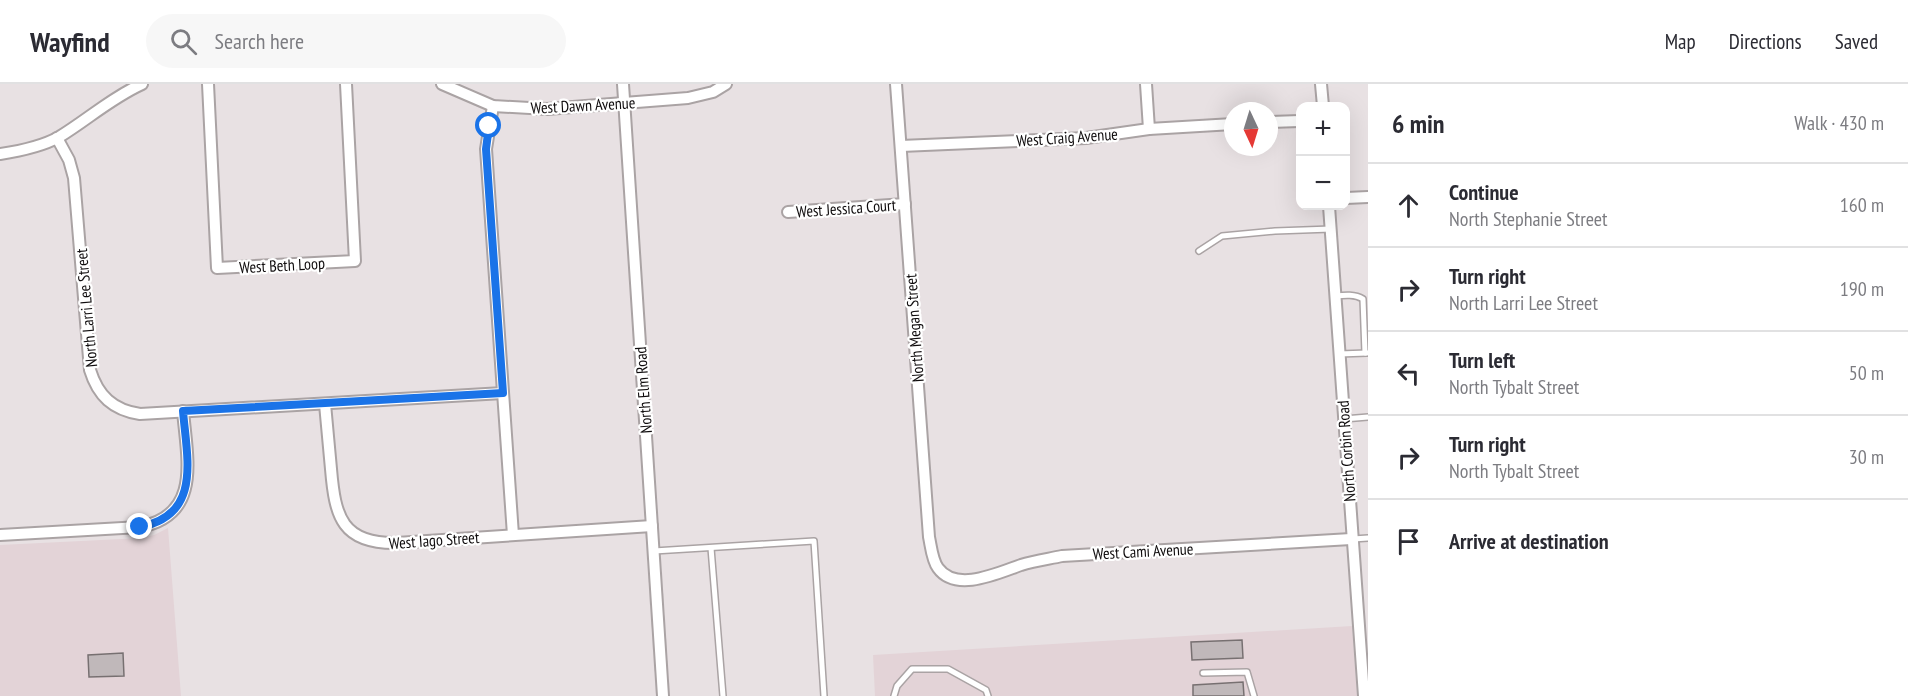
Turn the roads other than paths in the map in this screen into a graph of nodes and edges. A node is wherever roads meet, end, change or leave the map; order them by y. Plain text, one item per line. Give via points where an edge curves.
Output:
1 (142, 84) edge
2 (208, 84) edge
3 (346, 84) edge
4 (442, 84) edge
5 (623, 84) edge
6 (726, 84) edge
7 (897, 84) edge
8 (1146, 84) edge
9 (1321, 84) edge
10 (1323, 102) edge
11 (624, 103) junction
12 (493, 106) junction
13 (1296, 121) edge
14 (1278, 122) edge
15 (1224, 125) edge
16 (1149, 129) junction
17 (57, 138) junction
18 (901, 146) junction
19 (0, 154) edge
20 (1368, 196) edge
21 (1350, 198) edge
22 (905, 204) junction
23 (1329, 210) edge
24 (788, 212) dead end
25 (1331, 229) junction
26 (1199, 251) dead end
27 (1335, 296) junction
28 (1366, 353) edge
29 (1339, 354) junction
30 (503, 393) junction
31 (326, 404) junction
32 (183, 411) junction
33 (1368, 417) edge
34 (1344, 419) junction
35 (652, 526) junction
36 (0, 535) edge
37 (513, 535) junction
38 (1368, 538) edge
39 (1351, 539) junction
40 (711, 548) junction
41 (654, 551) junction
42 (939, 570) joint
43 (1362, 607) edge
44 (1364, 655) edge
45 (1203, 673) dead end
46 (663, 696) edge
47 (723, 696) edge
48 (824, 696) edge
49 (894, 696) edge
50 (988, 696) edge
51 (1254, 696) edge
52 (1364, 696) edge

1 - 17 street via 109,101
2 - 3 street, West Beth Loop via 217,268 355,261
4 - 12 street, West Dawn Avenue
5 - 11 street, North Elm Road
6 - 11 street, West Dawn Avenue via 688,99
7 - 18 street, North Megan Street
8 - 16 street
9 - 10 street
11 - 12 street, West Dawn Avenue via 547,109
11 - 35 street, North Elm Road
12 - 30 street via 486,149
13 - 14 street
15 - 16 street, West Craig Avenue
16 - 18 street, West Craig Avenue via 1086,138
17 - 19 street via 23,151
17 - 32 street, North Larri Lee Street via 74,178 93,381 107,402 126,412
18 - 22 street, North Megan Street
20 - 21 street
22 - 24 street, West Jessica Court
22 - 42 street, North Megan Street via 929,537
23 - 25 street, North Corbin Road
25 - 26 lane via 1222,236
25 - 27 street, North Corbin Road
27 - 28 lane via 1363,299
27 - 29 street, North Corbin Road
28 - 29 lane
29 - 34 street, North Corbin Road
30 - 31 street, North Larri Lee Street
30 - 37 street
31 - 32 street, North Larri Lee Street
31 - 37 street, West Iago Street via 334,503 345,525 355,534 379,543
32 - 36 street via 187,485 177,507 159,522 140,527
33 - 34 lane
34 - 39 street, North Corbin Road
35 - 37 street, West Iago Street
35 - 41 street, North Elm Road
38 - 39 lane
39 - 42 street, West Cami Avenue via 1062,556 968,580 950,577
39 - 43 street, North Corbin Road
40 - 41 lane
40 - 47 lane
40 - 48 lane via 814,541
41 - 46 street, North Elm Road
43 - 44 street, North Corbin Road
44 - 52 street, North Corbin Road
45 - 51 lane via 1247,672
49 - 50 lane via 897,686 912,669 948,669 986,690

